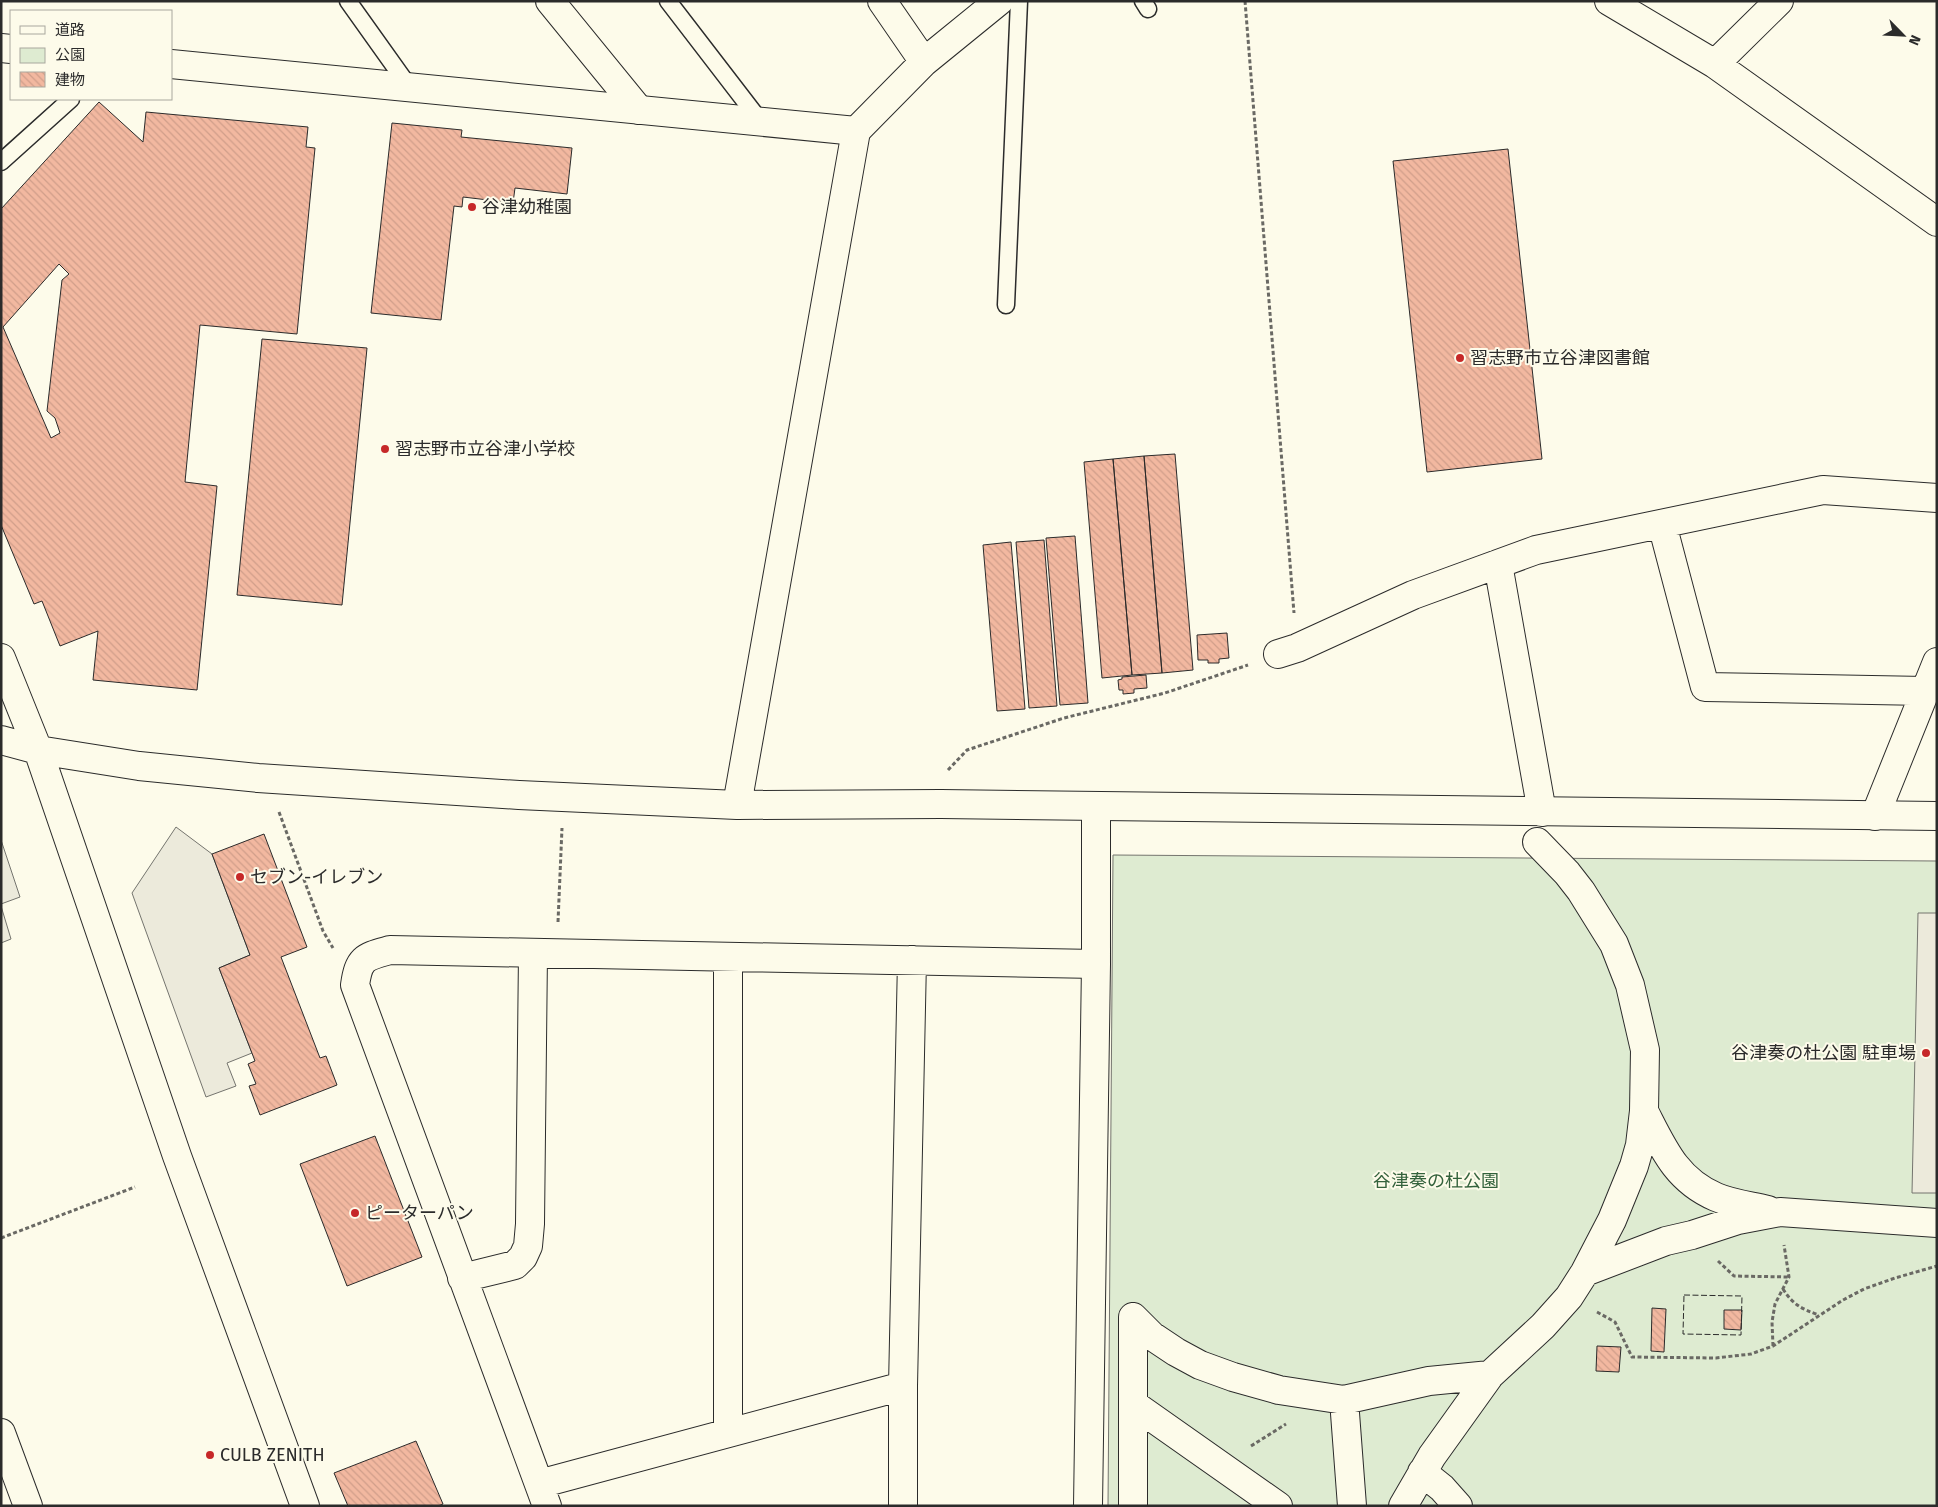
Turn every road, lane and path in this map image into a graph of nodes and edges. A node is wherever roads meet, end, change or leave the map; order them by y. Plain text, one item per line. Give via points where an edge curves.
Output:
1 (348, 1) edge
2 (550, 1) edge
3 (668, 1) edge
4 (882, 1) edge
5 (999, 1) edge
6 (1018, 1) edge
7 (1245, 1) edge
8 (1608, 1) edge
9 (1779, 1) edge
10 (924, 62) junction
11 (172, 64) edge
12 (1715, 64) junction
13 (410, 88) junction
14 (70, 100) edge
15 (639, 110) junction
16 (761, 122) junction
17 (856, 131) junction
18 (1, 162) edge
19 (1932, 209) edge
20 (1006, 305) dead end
21 (1937, 498) edge
22 (1662, 524) junction
23 (1498, 564) junction
24 (1287, 651) junction
25 (1, 658) edge
26 (1937, 662) edge
27 (1925, 692) junction
28 (1, 740) edge
29 (38, 750) junction
30 (941, 804) junction
31 (737, 805) junction
32 (1096, 807) junction
33 (278, 808) dead end
34 (1542, 812) junction
35 (1875, 816) junction
36 (1937, 816) edge
37 (562, 828) dead end
38 (1537, 842) dead end
39 (544, 952) junction
40 (728, 957) junction
41 (912, 960) junction
42 (1096, 964) junction
43 (355, 985) junction
44 (1644, 1111) junction
45 (135, 1187) dead end
46 (1780, 1212) junction
47 (1937, 1223) edge
48 (1692, 1235) junction
49 (1, 1238) edge
50 (1937, 1266) edge
51 (1585, 1272) junction
52 (1789, 1276) junction
53 (462, 1278) junction
54 (1783, 1289) junction
55 (1569, 1297) junction
56 (1820, 1315) junction
57 (1773, 1346) junction
58 (1490, 1375) junction
59 (903, 1386) junction
60 (1344, 1400) junction
61 (1134, 1404) junction
62 (1288, 1424) dead end
63 (1, 1433) edge
64 (728, 1433) junction
65 (1227, 1471) junction
66 (1422, 1472) junction
67 (543, 1495) edge
68 (28, 1506) edge
69 (305, 1506) edge
70 (903, 1506) edge
71 (1088, 1506) edge
72 (1133, 1506) edge
73 (1278, 1506) edge
74 (1352, 1506) edge
75 (1402, 1506) edge
76 (1458, 1506) edge

1 - 13 lane
2 - 15 street
3 - 16 lane
4 - 10 street
5 - 10 street
6 - 20 lane
7 - 24 path
8 - 12 street
9 - 12 street
10 - 17 street
11 - 13 street
12 - 19 street
13 - 15 street
14 - 18 lane
15 - 16 street
16 - 17 street
17 - 31 street
21 - 22 street via 1823,490
22 - 23 street via 1536,550
22 - 27 street via 1705,687
23 - 24 street via 1413,595
23 - 34 street
24 - 30 path via 1164,693 1064,718 967,750 943,776
25 - 29 street
26 - 27 street
27 - 35 street
28 - 29 street
29 - 31 street via 139,766 258,778
29 - 69 street via 177,1156
30 - 31 street
30 - 32 street
32 - 34 street
32 - 42 street
33 - 43 path via 323,931
34 - 35 street
35 - 36 street
37 - 39 path
38 - 44 street via 1581,891 1614,944 1630,985 1645,1050
39 - 40 street
39 - 43 street via 390,950 368,956 358,968
39 - 53 street via 528,1246 515,1265
40 - 41 street
40 - 64 street
41 - 42 street
41 - 59 street
42 - 71 street
43 - 53 street
44 - 46 street via 1680,1173 1697,1187 1717,1198
44 - 51 street via 1634,1166 1612,1220
45 - 49 path
46 - 47 street
46 - 48 street via 1738,1220
46 - 52 path
48 - 51 street via 1666,1241
48 - 52 path via 1734,1276
50 - 56 path via 1864,1289
51 - 55 street
52 - 54 path
53 - 67 street
54 - 56 path via 1796,1305
54 - 57 path via 1775,1304
55 - 57 path via 1616,1322 1632,1357 1716,1358 1751,1354
55 - 58 street
56 - 57 path
58 - 60 street via 1429,1381
58 - 66 street
59 - 64 street
59 - 70 street
60 - 61 street via 1279,1390 1200,1365 1152,1336 1133,1317
60 - 74 street
61 - 65 street
61 - 72 street
62 - 65 path via 1248,1448
63 - 68 street
64 - 67 street
65 - 73 street
66 - 75 street
66 - 76 street

